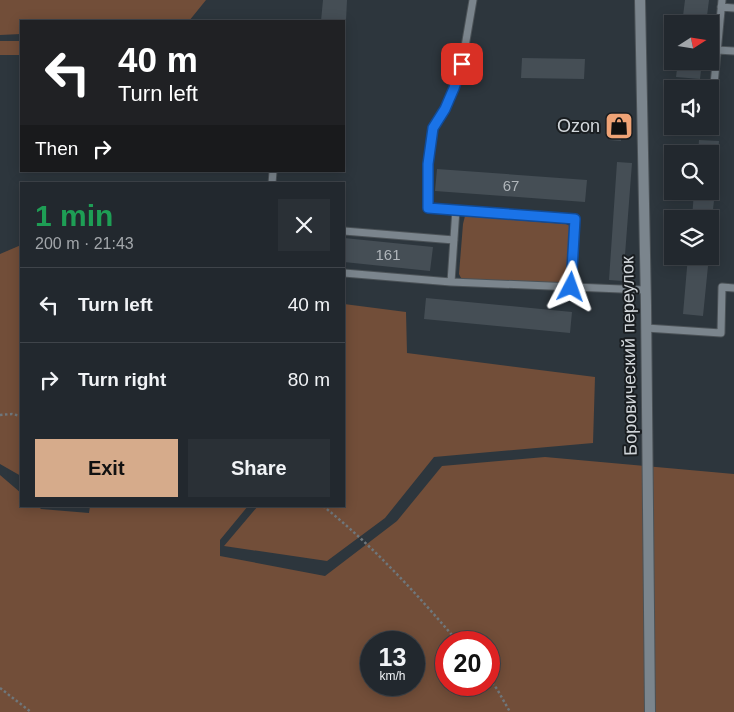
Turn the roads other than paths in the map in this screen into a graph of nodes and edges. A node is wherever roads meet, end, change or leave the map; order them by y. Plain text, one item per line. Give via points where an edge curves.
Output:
1 (473, 0) edge
2 (640, 0) edge
3 (721, 4) edge
4 (734, 8) edge
5 (719, 27) edge
6 (719, 50) edge
7 (734, 51) edge
8 (456, 209) junction
9 (345, 231) edge
10 (454, 240) junction
11 (345, 274) edge
12 (451, 282) junction
13 (571, 287) junction
14 (734, 288) edge
15 (645, 290) junction
16 (646, 328) junction
17 (650, 712) edge

1 - 8 lane via 462,64 451,95 433,128 428,164 428,208
2 - 15 street, Боровический переулок
3 - 4 lane
3 - 5 lane
6 - 7 lane
8 - 10 lane
8 - 13 lane via 575,219
9 - 10 lane
10 - 12 lane
11 - 12 lane
12 - 13 lane
13 - 15 lane
14 - 16 lane via 722,287 721,333
15 - 16 street, Боровический переулок
16 - 17 street, Боровический переулок

